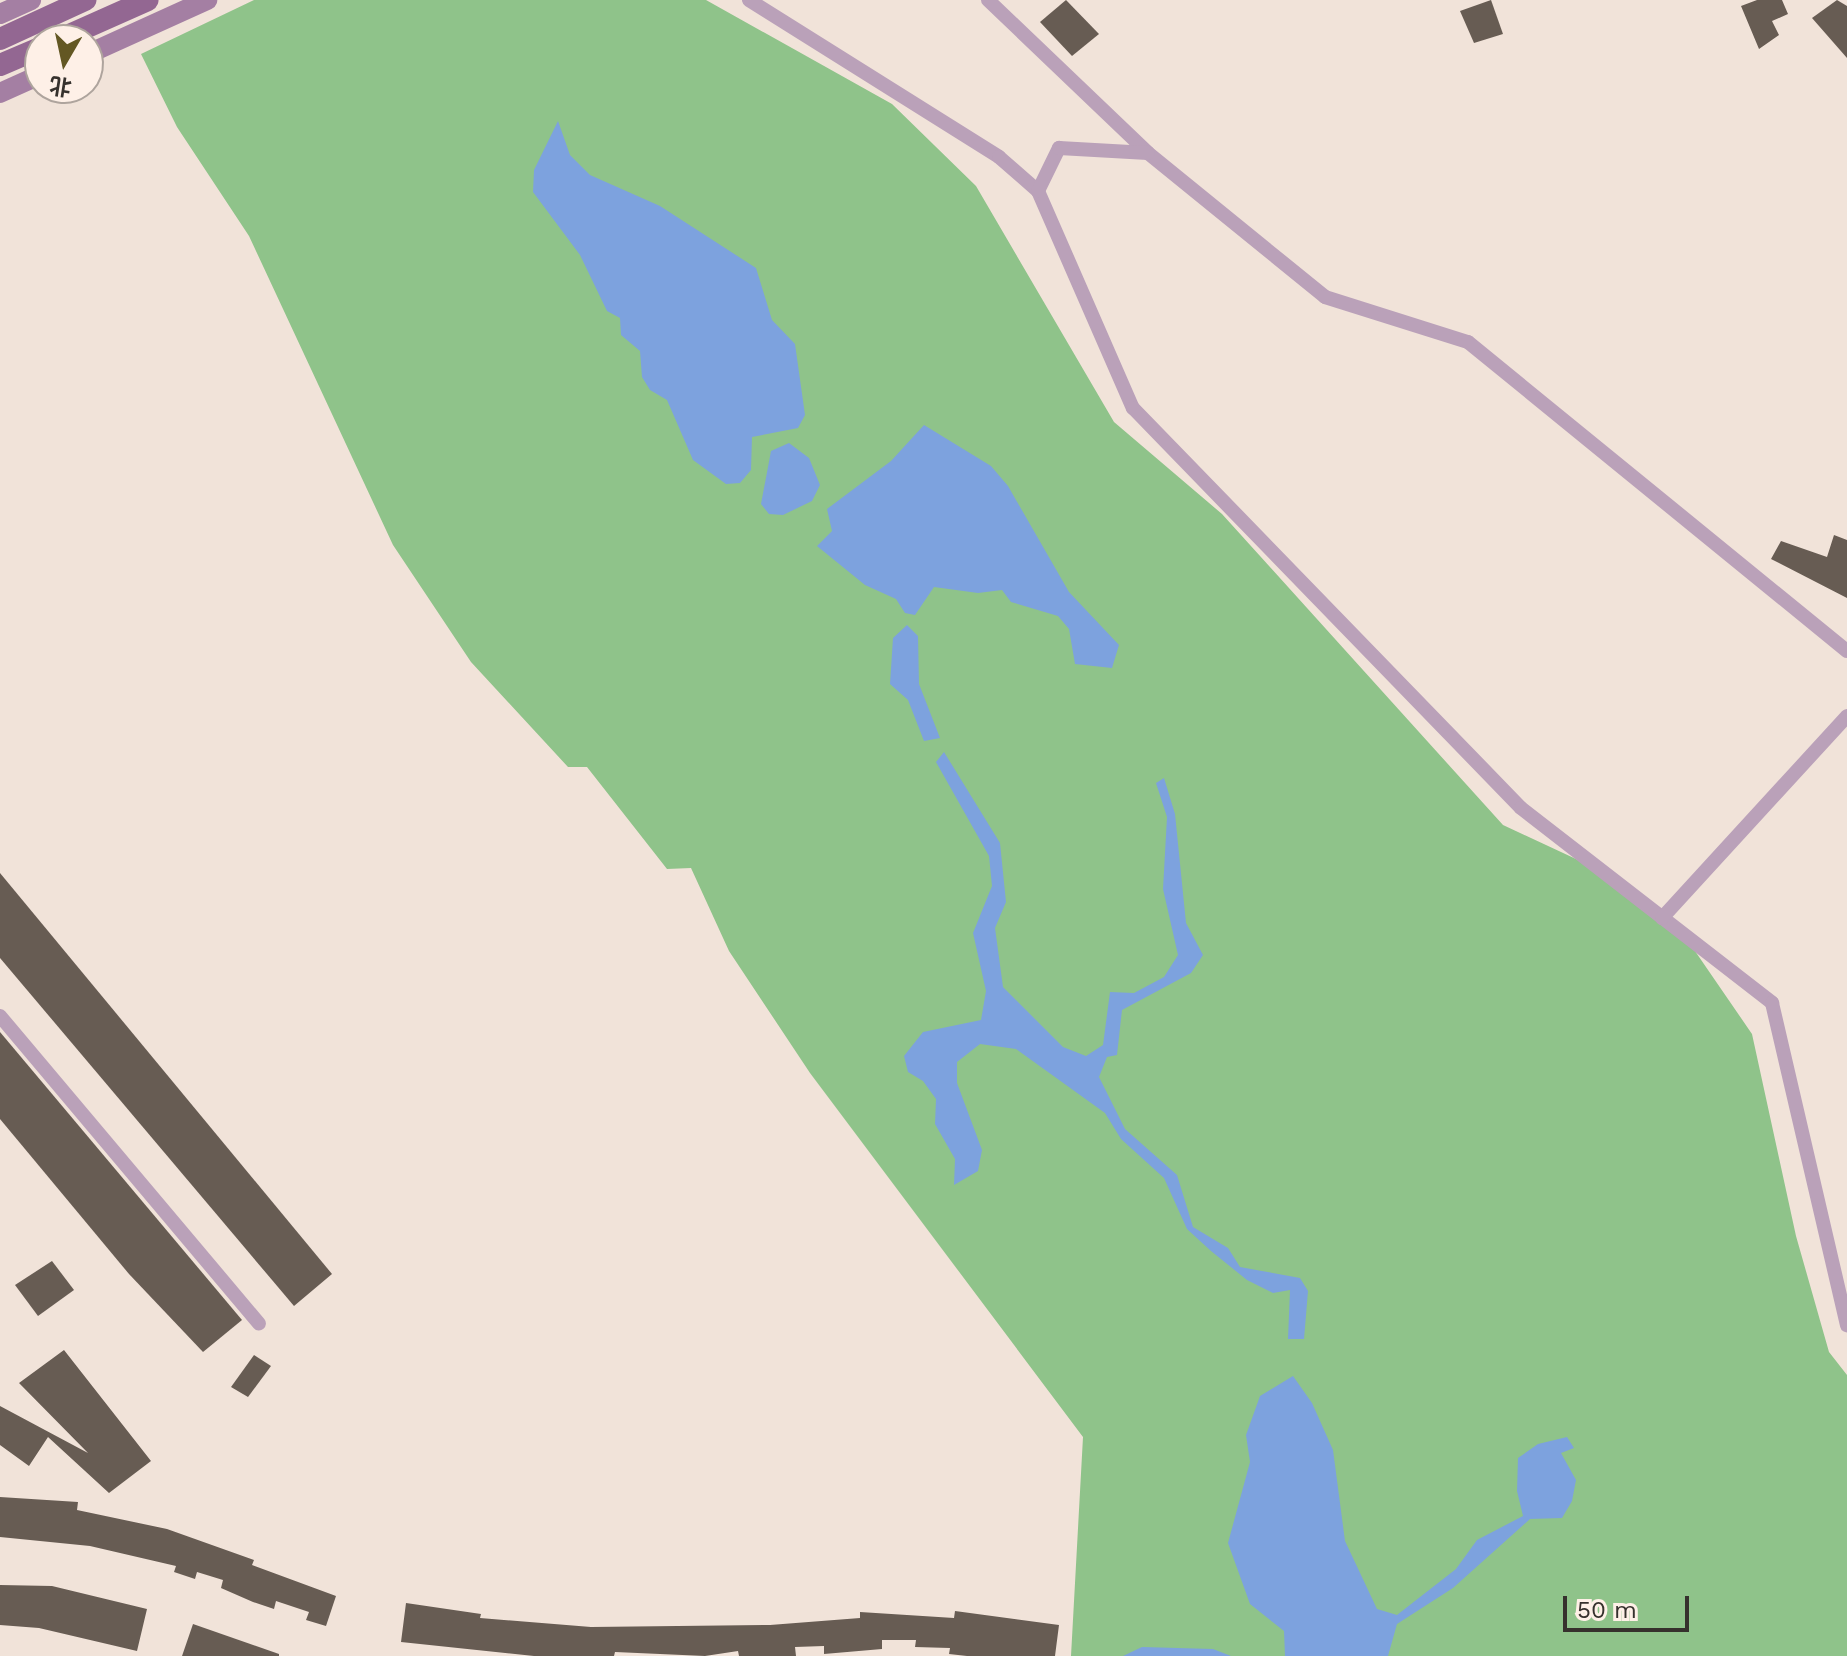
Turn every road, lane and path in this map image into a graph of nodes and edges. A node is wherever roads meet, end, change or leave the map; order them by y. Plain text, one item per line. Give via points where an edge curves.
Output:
1 (31, 0) edge
2 (85, 0) edge
3 (148, 0) edge
4 (207, 0) edge
5 (749, 0) edge
6 (988, 0) edge
7 (0, 14) edge
8 (94, 24) edge
9 (0, 39) edge
10 (104, 47) edge
11 (24, 55) edge
12 (0, 65) edge
13 (24, 82) edge
14 (0, 93) edge
15 (1148, 153) junction
16 (1038, 191) junction
17 (1847, 651) edge
18 (1847, 716) edge
19 (1662, 918) junction
20 (0, 1016) edge
21 (259, 1324) dead end
22 (1847, 1325) edge

1 - 7 street
2 - 9 main road
3 - 8 main road
4 - 10 street
5 - 16 street via 999,157
6 - 15 street
11 - 12 main road
13 - 14 street
15 - 16 street via 1059,148
15 - 17 street via 1325,297 1468,342
16 - 19 street via 1133,408 1521,808
18 - 19 street
19 - 22 street via 1772,1003
20 - 21 street

